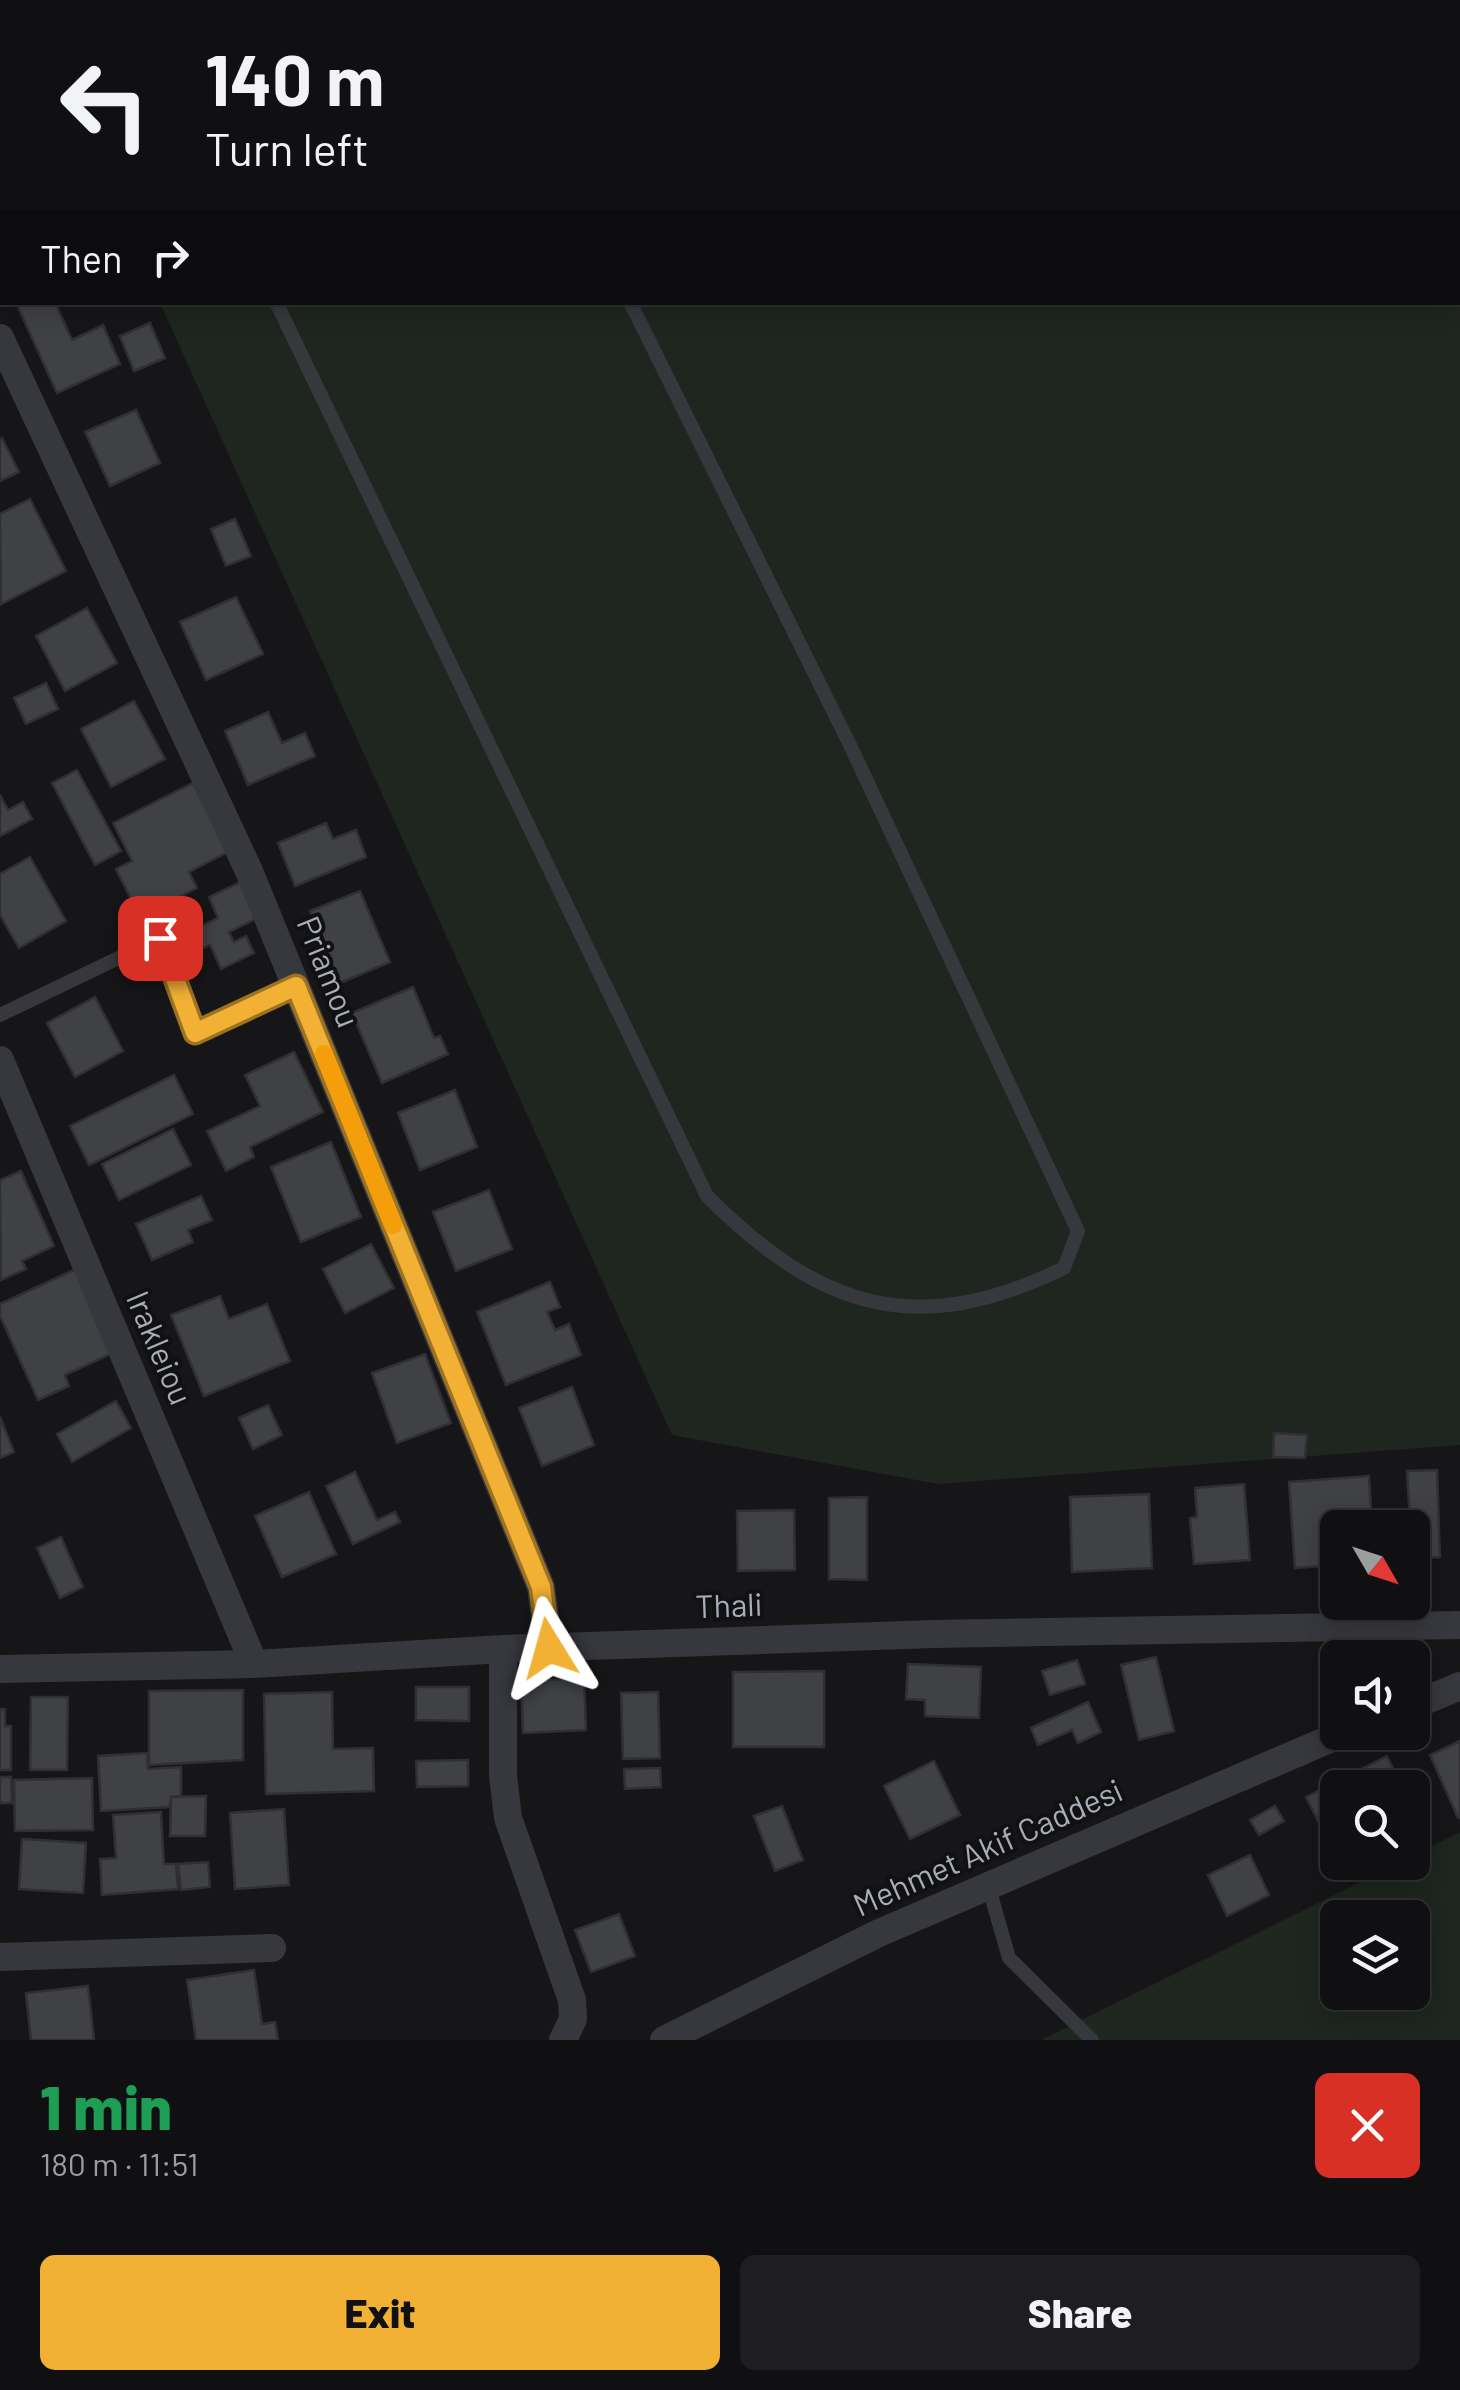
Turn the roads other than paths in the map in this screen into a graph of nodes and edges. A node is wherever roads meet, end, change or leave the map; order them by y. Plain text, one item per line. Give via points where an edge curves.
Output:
1 (277, 305) edge
2 (631, 305) edge
3 (0, 338) edge
4 (296, 986) junction
5 (0, 1015) edge
6 (0, 1060) edge
7 (1460, 1625) edge
8 (549, 1648) junction
9 (504, 1649) junction
10 (254, 1664) junction
11 (0, 1669) edge
12 (1460, 1686) edge
13 (1430, 1698) edge
14 (1320, 1743) edge
15 (988, 1885) junction
16 (272, 1948) dead end
17 (0, 1957) edge
18 (563, 2040) edge
19 (664, 2040) edge
20 (1092, 2040) edge

1 - 2 lane via 706,1196 754,1243 814,1282 879,1304 958,1306 1010,1294 1064,1268 1078,1232 850,745
3 - 4 street, Priamou via 250,871
4 - 5 lane via 195,1033 160,938
4 - 8 street, Priamou via 541,1587
6 - 10 street, Irakleiou
7 - 8 street, Thali
8 - 9 street, Thali
9 - 10 street, Thali
9 - 18 street via 508,1818 572,2000
10 - 11 street, Thali
12 - 13 street
14 - 15 street, Mehmet Akif Caddesi
15 - 19 street, Mehmet Akif Caddesi
15 - 20 lane via 1009,1958
16 - 17 street

